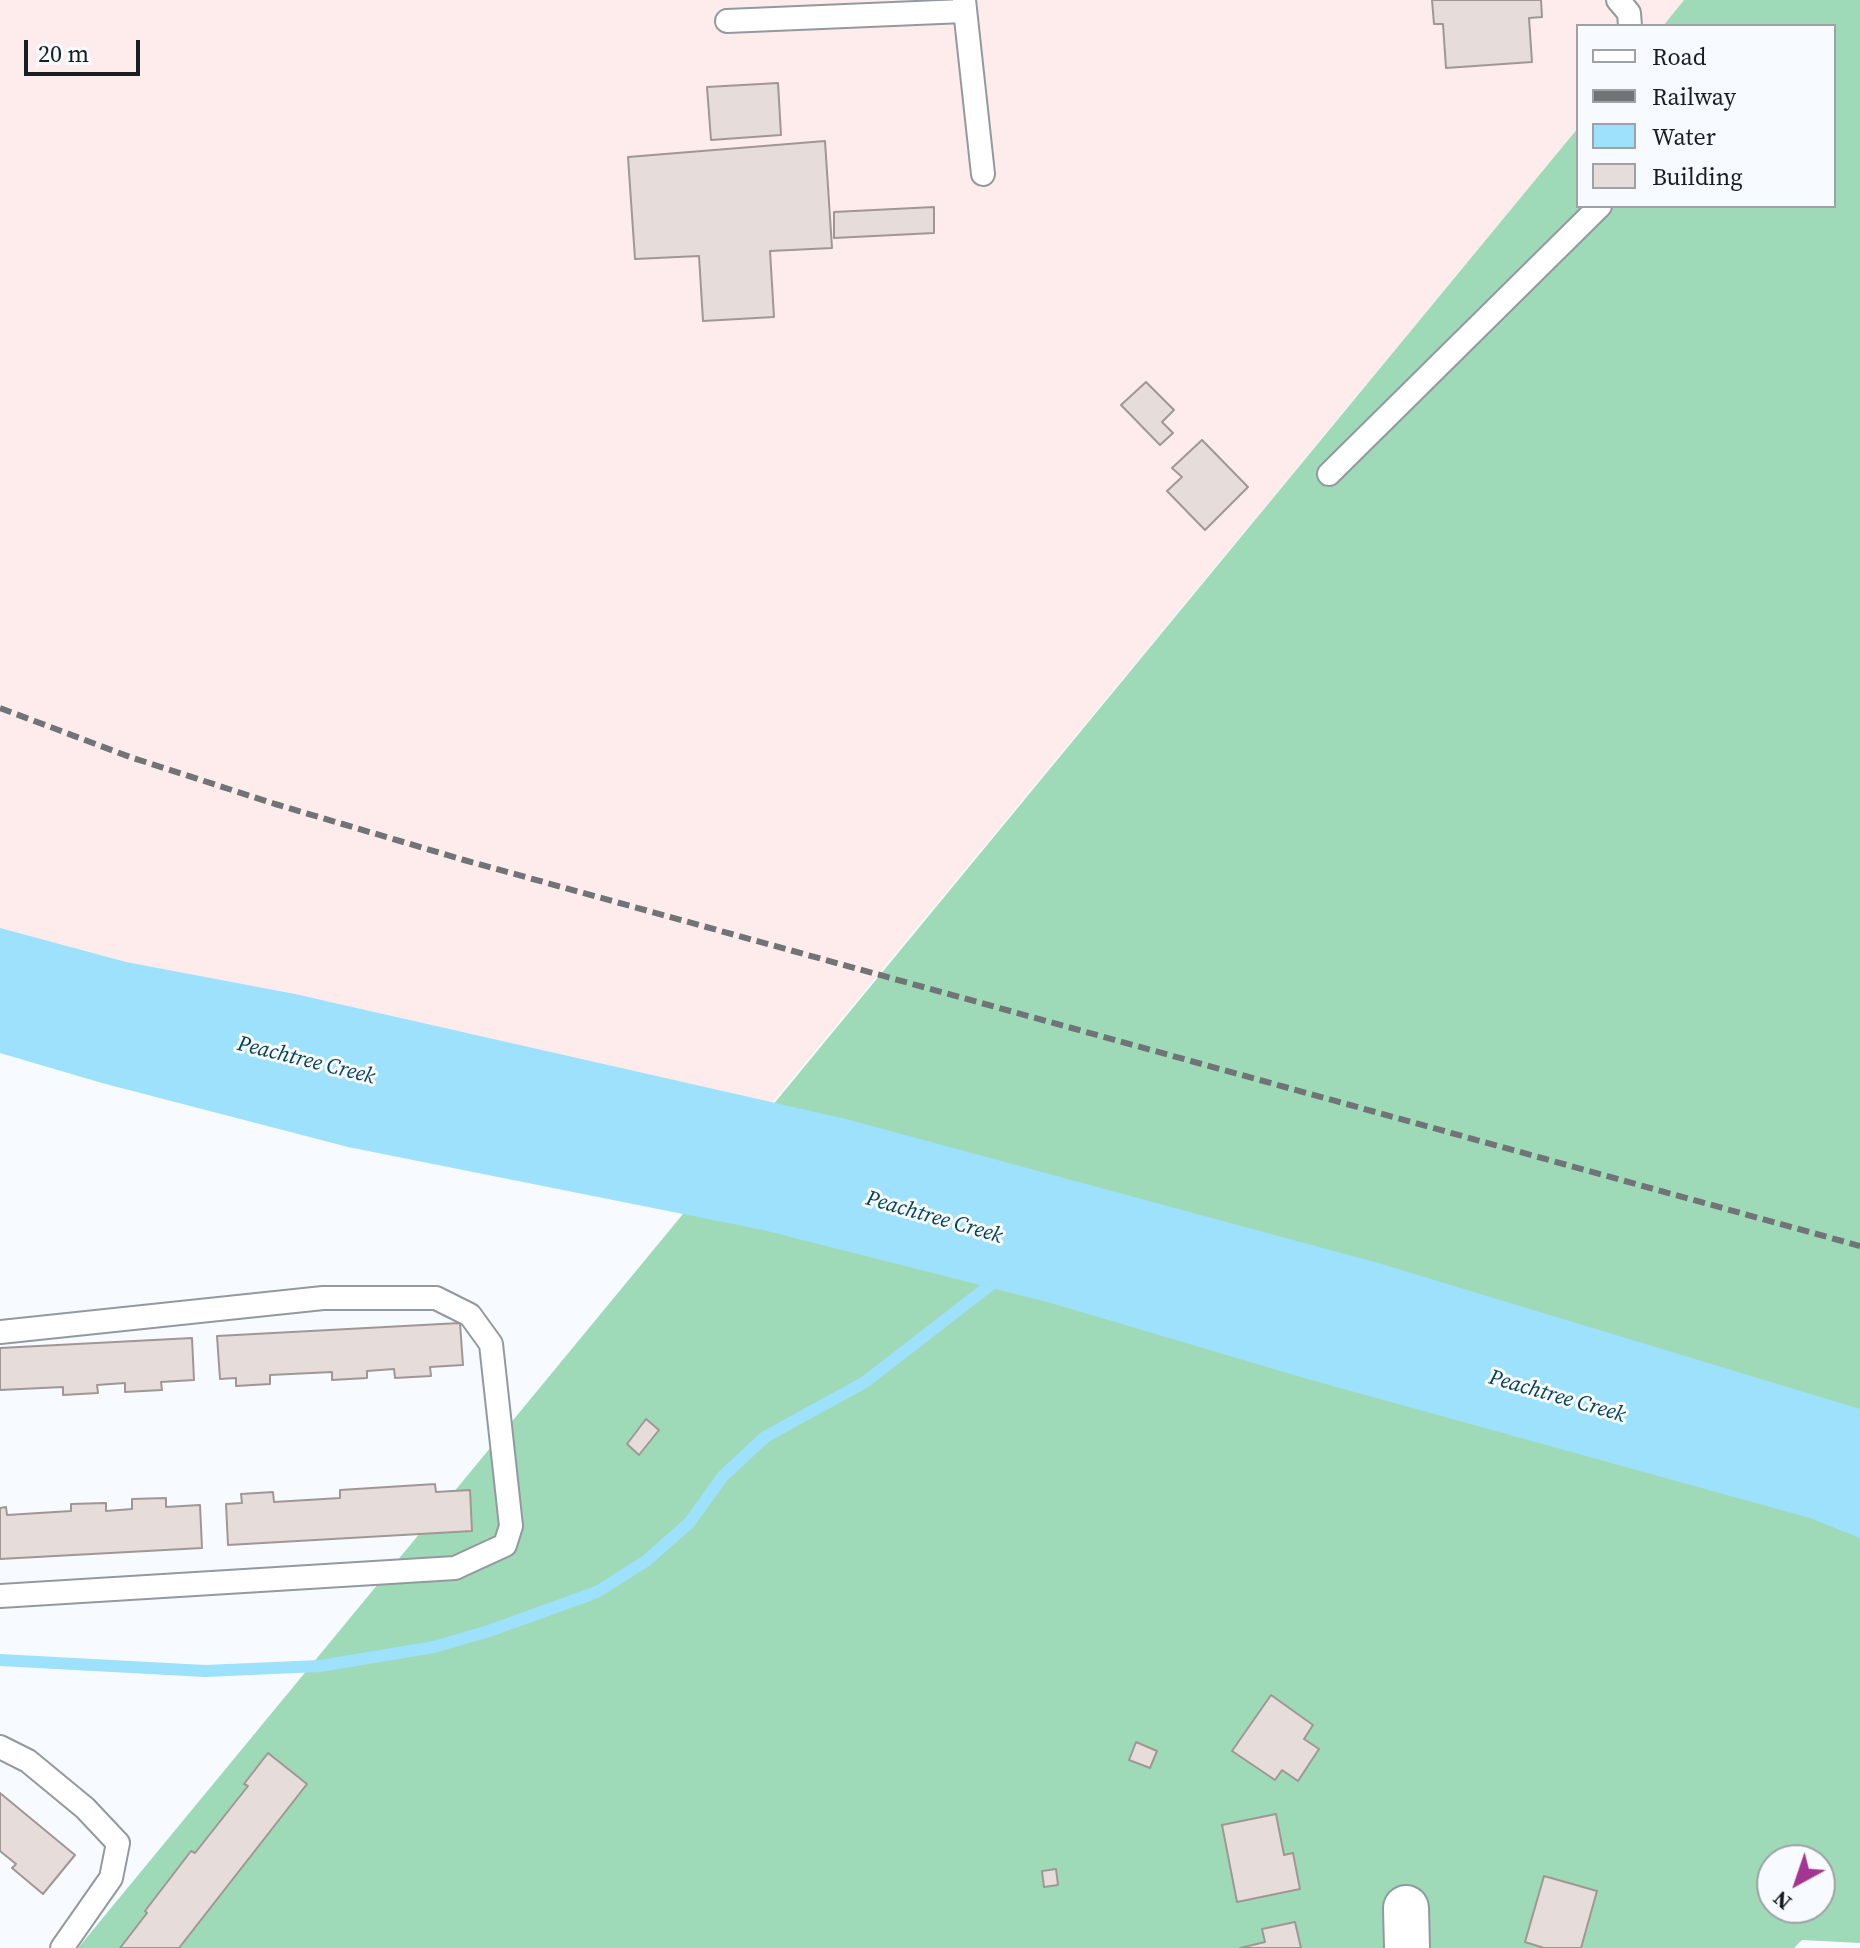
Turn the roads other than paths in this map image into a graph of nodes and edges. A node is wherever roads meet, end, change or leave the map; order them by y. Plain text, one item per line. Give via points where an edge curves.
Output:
1 (1618, 0) edge
2 (964, 6) edge
3 (727, 21) dead end
4 (1630, 24) edge
5 (983, 174) dead end
6 (1598, 208) edge
7 (1329, 474) dead end
8 (0, 1332) edge
9 (0, 1596) edge
10 (0, 1747) edge
11 (62, 1948) edge

1 - 4 lane via 1629,13
2 - 3 lane
2 - 5 lane
6 - 7 lane
8 - 9 lane via 323,1298 436,1298 470,1315 491,1344 511,1526 505,1545 455,1568
10 - 11 lane via 28,1761 118,1843 111,1878

